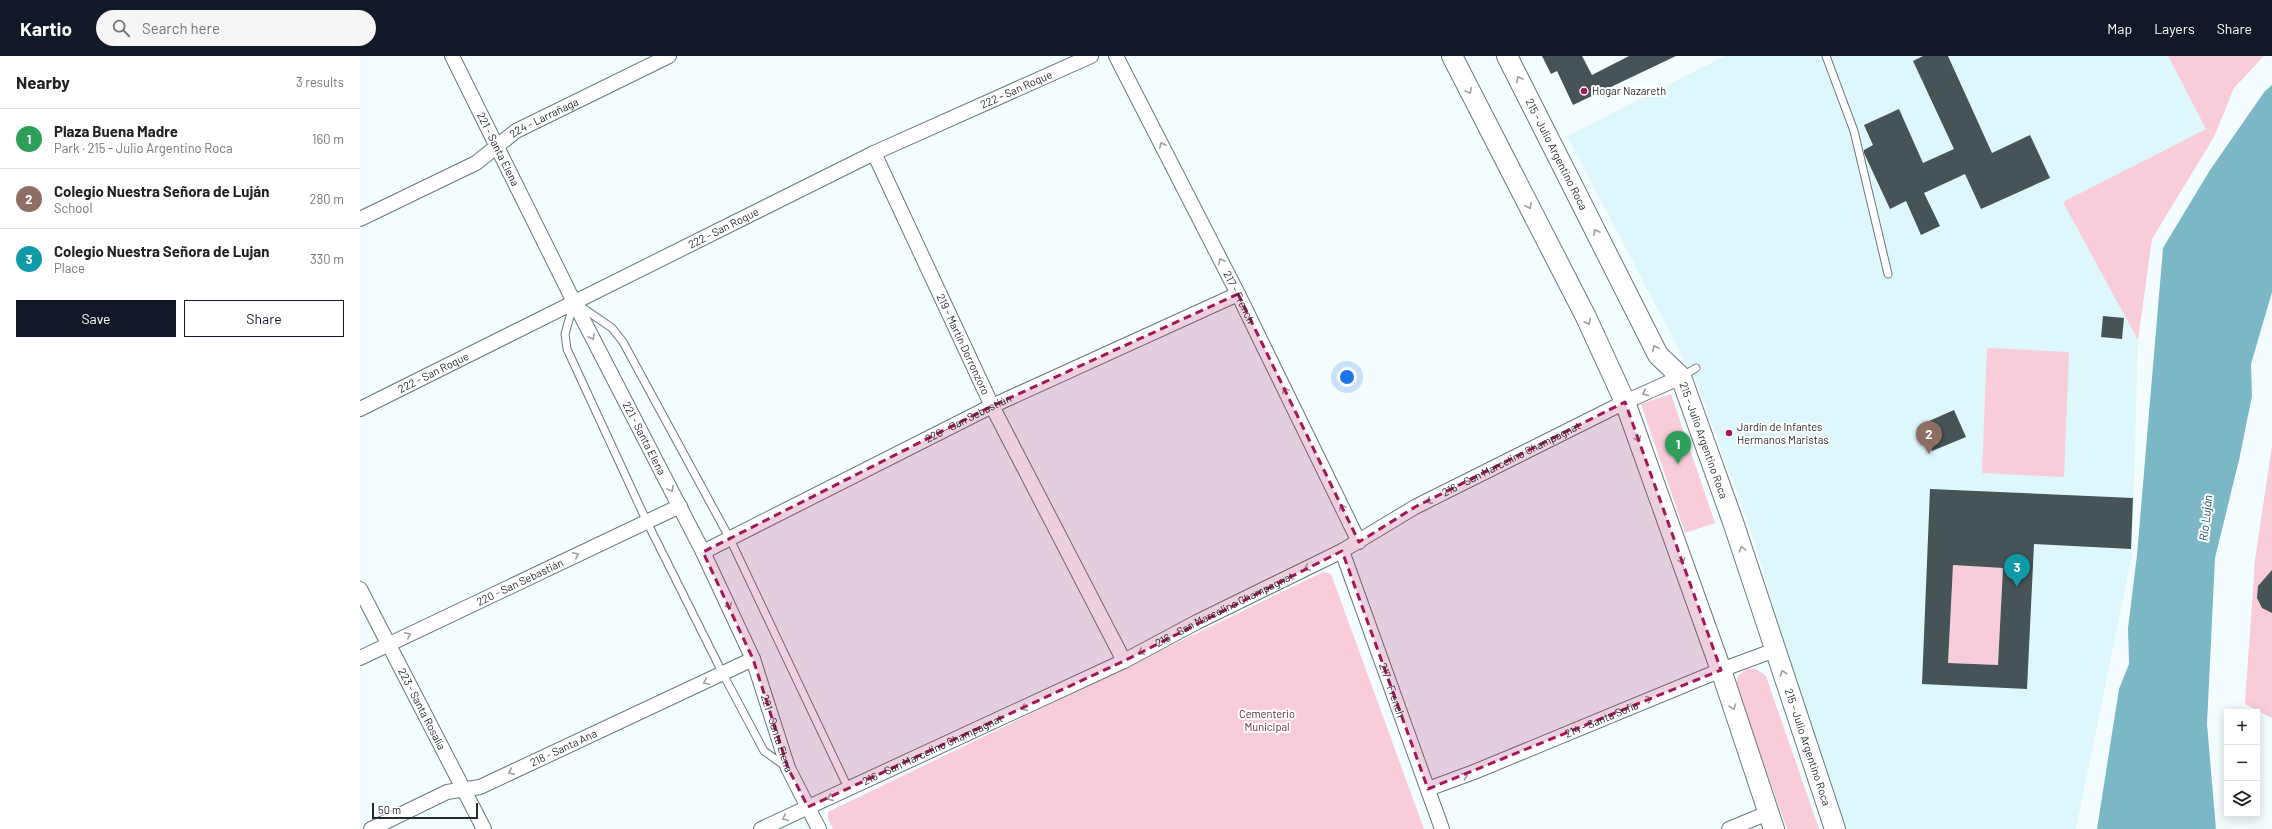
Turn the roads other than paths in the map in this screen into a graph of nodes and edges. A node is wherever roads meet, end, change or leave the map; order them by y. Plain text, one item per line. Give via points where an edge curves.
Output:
1 (452, 56) edge
2 (670, 56) edge
3 (1091, 56) edge
4 (1116, 56) edge
5 (1452, 56) edge
6 (1507, 56) edge
7 (1826, 56) edge
8 (497, 146) junction
9 (874, 153) junction
10 (360, 219) edge
11 (1888, 274) dead end
12 (1238, 294) junction
13 (574, 302) junction
14 (1689, 372) junction
15 (1625, 402) junction
16 (992, 406) junction
17 (360, 409) edge
18 (680, 506) junction
19 (647, 522) junction
20 (730, 539) junction
21 (1359, 542) junction
22 (1342, 551) junction
23 (704, 552) junction
24 (360, 589) edge
25 (387, 644) junction
26 (1776, 650) junction
27 (360, 658) edge
28 (753, 659) junction
29 (1124, 661) junction
30 (1721, 670) junction
31 (723, 674) junction
32 (788, 768) junction
33 (1428, 789) junction
34 (464, 790) junction
35 (849, 790) junction
36 (808, 807) junction
37 (1771, 821) edge
38 (371, 829) edge
39 (484, 829) edge
40 (761, 829) edge
41 (819, 829) edge
42 (1442, 829) edge
43 (1729, 829) edge
44 (1836, 829) edge

1 - 8 street, 221 - Santa Elena
2 - 8 street, 224 - Larrañaga via 516,131
3 - 9 street, 222 - San Roque
12 -> 4 street, 217 - French
5 -> 15 street via 1586,317
14 -> 6 street, 215 - Julio Argentino Roca via 1658,355
7 - 11 lane via 1854,131
8 - 10 street, 224 - Larrañaga via 476,163
8 - 13 street, 221 - Santa Elena
9 - 13 street, 222 - San Roque
9 - 16 street, 219 - Martín Dorronzoro
12 - 16 street, 220 - San Sebastián
21 -> 12 street, 217 - French
13 - 17 street, 222 - San Roque
13 -> 18 street, 221 - Santa Elena
13 - 19 lane via 565,334 567,349
13 - 20 lane via 612,328 623,342
14 -> 15 street, 216 - San Marcelino Champagnat
26 -> 14 street, 215 - Julio Argentino Roca
15 -> 21 street, 216 - San Marcelino Champagnat via 1415,507
15 -> 30 street
16 - 20 street, 220 - San Sebastián
16 - 29 street, 219 - Martín Dorronzoro
18 - 19 street, 220 - San Sebastián
18 - 23 street, 221 - Santa Elena
25 -> 19 street, 220 - San Sebastián
19 - 31 lane
20 - 23 street, 220 - San Sebastián
20 - 35 lane
21 - 22 street, 216 - San Marcelino Champagnat
22 -> 29 street, 216 - San Marcelino Champagnat
22 - 33 street, 217 - French
23 -> 28 street, 221 - Santa Elena
24 - 25 street, 223 - Santa Rosalía
25 - 27 street, 220 - San Sebastián
25 - 34 street, 223 - Santa Rosalía
26 - 30 street, 214 - Santa Sofía
44 -> 26 street, 215 - Julio Argentino Roca
28 - 31 street, 218 - Santa Ana
28 - 32 street, 221 - Santa Elena
29 -> 35 street, 216 - San Marcelino Champagnat
33 -> 30 street, 214 - Santa Sofía
30 -> 37 street
31 - 32 lane via 764,751
31 -> 34 street, 218 - Santa Ana via 480,787
32 - 36 street, 221 - Santa Elena
33 - 42 street, 217 - French
34 - 38 street, 218 - Santa Ana via 447,792
34 - 39 street, 223 - Santa Rosalía
35 -> 36 street, 216 - San Marcelino Champagnat
36 -> 40 street, 216 - San Marcelino Champagnat
36 - 41 street, 221 - Santa Elena
37 - 43 street

